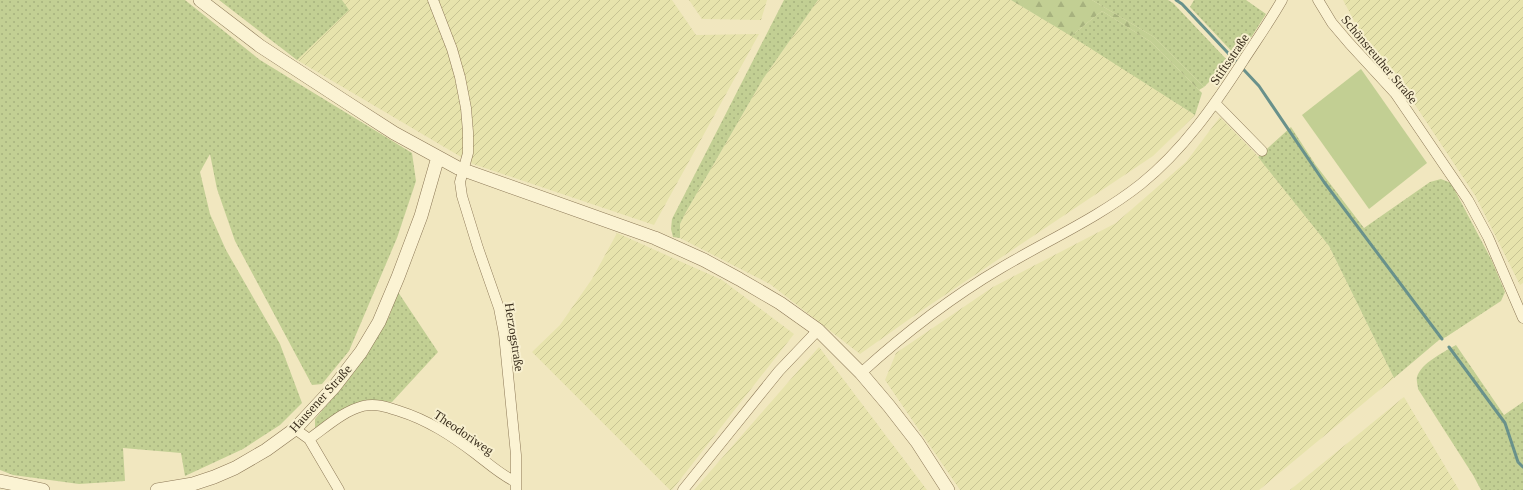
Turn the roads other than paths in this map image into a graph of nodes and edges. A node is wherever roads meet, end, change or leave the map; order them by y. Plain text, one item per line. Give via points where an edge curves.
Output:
1 (200, 0) edge
2 (434, 0) edge
3 (1282, 0) edge
4 (1318, 0) edge
5 (1215, 103) junction
6 (1262, 151) dead end
7 (438, 157) junction
8 (463, 170) junction
9 (1523, 318) edge
10 (818, 330) junction
11 (861, 373) junction
12 (295, 429) junction
13 (309, 439) junction
14 (0, 481) edge
15 (516, 486) edge
16 (43, 490) edge
17 (156, 490) edge
18 (339, 490) edge
19 (683, 490) edge
20 (948, 490) edge

1 - 7 street via 293,68 394,133
2 - 8 street, Herzogstraße via 458,70 466,108 468,153
3 - 5 street, Stiftsstraße
4 - 9 street, Schönsreuther Straße via 1332,23 1395,93 1468,200 1488,237
5 - 6 street
5 - 11 street, Stiftsstraße via 1195,130 1141,184 1080,224 959,293
7 - 8 street
7 - 12 street, Hausener Straße via 421,216 378,322 361,352 334,387
8 - 10 street via 655,238 704,260 780,303
8 - 15 street, Herzogstraße via 460,182 462,196 499,308 504,334 516,455
10 - 11 street
10 - 19 street via 779,371
11 - 20 street via 917,442
12 - 13 street
12 - 17 street, Hausener Straße via 235,468 193,484
13 - 15 street, Theodoriweg via 348,412 363,406 386,406 416,416 442,430
13 - 18 street
14 - 16 street

